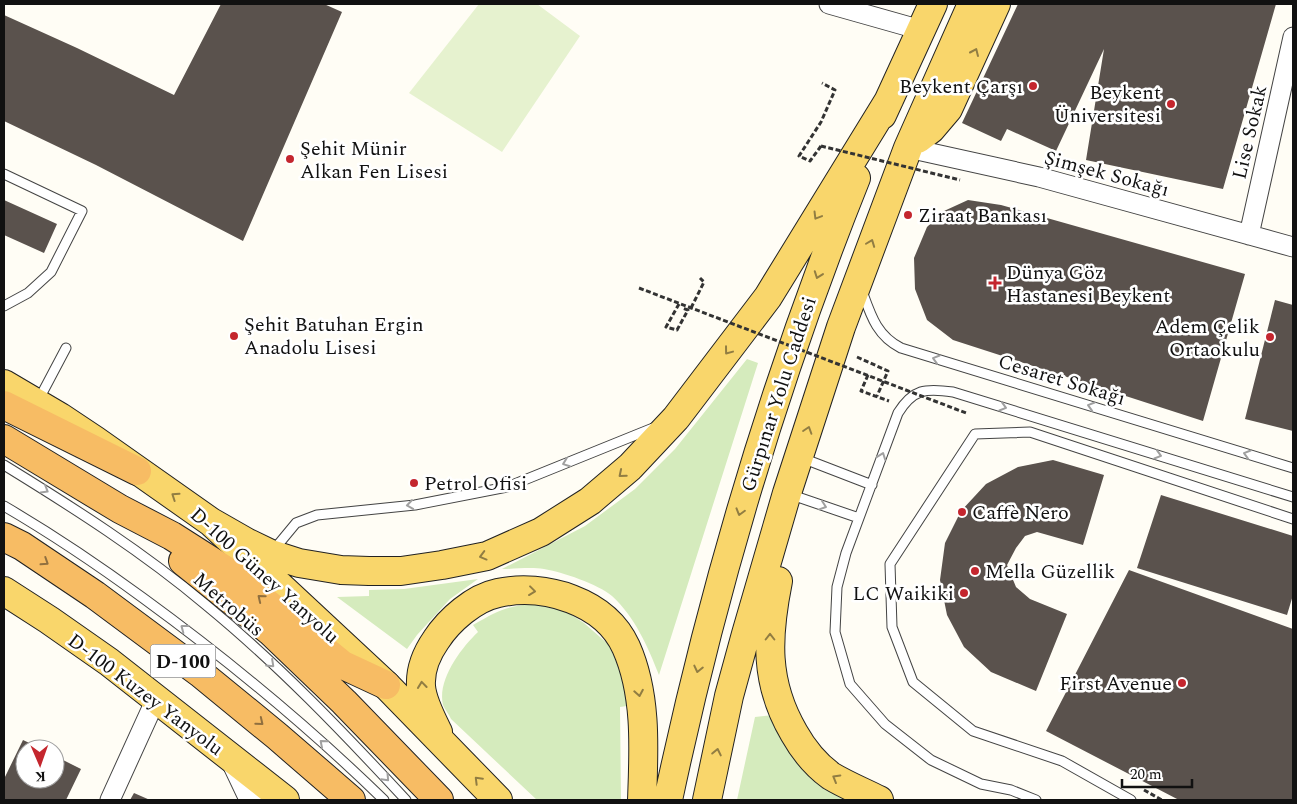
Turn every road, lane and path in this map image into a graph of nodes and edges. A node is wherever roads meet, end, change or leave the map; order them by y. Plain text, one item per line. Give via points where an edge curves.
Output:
1 (829, 4) edge
2 (933, 4) edge
3 (972, 4) edge
4 (996, 4) edge
5 (921, 30) junction
6 (1293, 41) edge
7 (822, 83) dead end
8 (889, 100) junction
9 (908, 148) junction
10 (4, 174) edge
11 (960, 180) dead end
12 (1249, 236) junction
13 (1293, 247) edge
14 (700, 278) dead end
15 (858, 279) junction
16 (639, 288) dead end
17 (679, 304) junction
18 (4, 306) edge
19 (682, 308) dead end
20 (691, 308) junction
21 (66, 348) dead end
22 (855, 356) dead end
23 (868, 375) junction
24 (4, 384) edge
25 (877, 396) junction
26 (37, 404) junction
27 (4, 405) edge
28 (903, 406) junction
29 (966, 413) dead end
30 (676, 418) junction
31 (4, 439) edge
32 (799, 457) junction
33 (4, 465) edge
34 (1293, 468) edge
35 (138, 471) junction
36 (872, 485) junction
37 (787, 493) junction
38 (1293, 497) edge
39 (4, 506) edge
40 (120, 509) junction
41 (859, 518) junction
42 (1293, 519) edge
43 (211, 522) junction
44 (4, 537) edge
45 (270, 554) junction
46 (4, 591) edge
47 (386, 685) junction
48 (156, 699) junction
49 (233, 760) junction
50 (458, 760) junction
51 (1136, 786) dead end
52 (110, 800) edge
53 (252, 800) edge
54 (264, 800) edge
55 (285, 800) edge
56 (351, 800) edge
57 (384, 800) edge
58 (406, 800) edge
59 (439, 800) edge
60 (498, 800) edge
61 (642, 800) edge
62 (668, 800) edge
63 (707, 800) edge
64 (879, 800) edge
65 (1036, 800) edge
66 (1130, 800) edge
67 (1162, 800) edge

1 - 5 street
2 - 5 main road, Gürpınar Yolu Caddesi
3 - 9 main road, Gürpınar Yolu Caddesi
9 -> 4 main road via 948,109
5 - 8 main road, Gürpınar Yolu Caddesi
6 - 12 street, Lise Sokak
7 - 11 path, bridge via 835,90 821,122 799,156 810,161 821,146
8 -> 30 main road via 768,297
8 -> 62 main road, Gürpınar Yolu Caddesi via 818,274 755,463 704,642
9 - 12 street, Şimşek Sokağı via 1039,177
15 -> 9 main road, Gürpınar Yolu Caddesi
10 - 18 lane via 82,211 51,272 28,293
12 - 13 street, Şimşek Sokağı
14 - 20 path via 704,282
32 -> 15 main road, Gürpınar Yolu Caddesi
34 -> 15 lane, Cesaret Sokağı via 902,348 889,342 877,328
16 - 17 path, bridge
17 - 19 path via 666,327 677,330 688,310
17 - 20 path, bridge
20 - 23 path, bridge
21 - 26 lane
22 - 25 path via 888,371
23 - 25 path, bridge via 861,391
23 - 29 path, bridge
24 - 26 main road, D-100 Güney Yanyolu
25 - 28 path
26 - 35 main road, D-100 Güney Yanyolu
27 - 35 highway
36 -> 28 lane
28 -> 38 lane via 908,398 922,390 953,392
30 -> 45 lane via 507,487 415,505 317,515 296,523
30 -> 45 main road via 630,467 590,501 541,532 487,556 401,571 369,571 299,563
31 - 40 highway
32 - 36 lane
32 - 37 main road, Gürpınar Yolu Caddesi
33 -> 58 lane, Metrobüs via 118,538 206,604 337,727
43 -> 35 main road, D-100 Güney Yanyolu
36 - 41 lane
37 -> 41 lane
63 -> 37 main road, Gürpınar Yolu Caddesi via 729,696
64 -> 37 main road via 830,775 803,749 783,714 773,680 769,631 780,570
57 -> 39 lane via 300,723 188,630 100,567
47 -> 40 highway via 343,665 230,573 172,536
40 - 59 highway via 270,631
41 - 65 lane via 836,587 835,632 850,684 885,724 931,760 981,784 1011,790
42 - 66 lane via 1030,432 975,434 890,564 892,627 912,682 973,731 1062,761
43 - 45 main road
43 - 47 main road, D-100 Güney Yanyolu
44 -> 56 highway, D-100 via 95,595 200,673
46 - 48 main road, D-100 Kuzey Yanyolu via 109,662
47 - 50 main road, D-100 Güney Yanyolu
48 - 49 main road, D-100 Kuzey Yanyolu
48 - 52 street
49 - 53 street
49 - 54 main road
49 - 55 main road, D-100 Kuzey Yanyolu
60 -> 50 main road, D-100 Güney Yanyolu
50 -> 61 main road via 441,737 421,687 421,672 428,652 444,627 469,606 497,593 523,590 559,594 585,605 608,622 625,645 636,674 642,711
51 - 67 path

